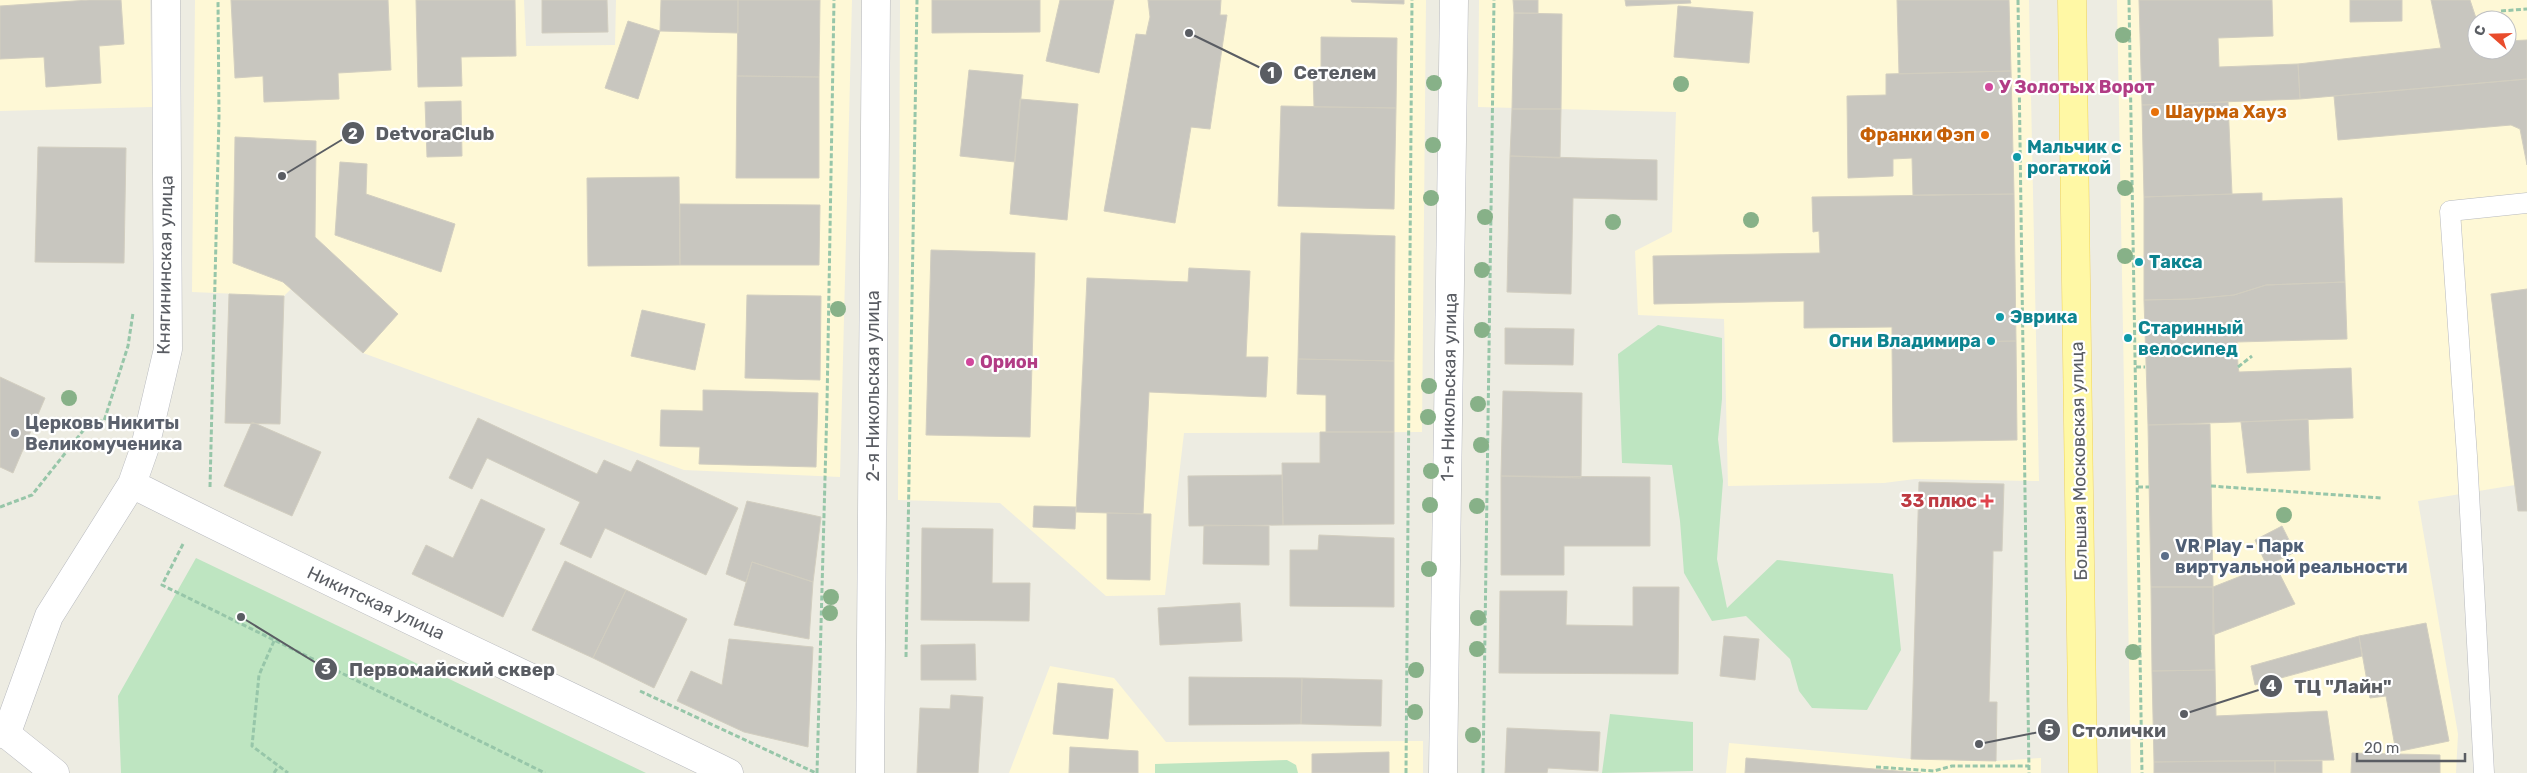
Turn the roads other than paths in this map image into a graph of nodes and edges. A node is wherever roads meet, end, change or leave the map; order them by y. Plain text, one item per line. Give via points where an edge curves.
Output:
1 (166, 0) edge
2 (876, 0) edge
3 (1454, 0) edge
4 (2072, 0) edge
5 (2527, 203) edge
6 (132, 484) junction
7 (2, 732) edge
8 (55, 773) edge
9 (728, 773) edge
10 (870, 773) edge
11 (1443, 773) edge
12 (2083, 773) edge
13 (2484, 773) edge

1 - 6 street, Княгининская улица via 168,349 145,447
2 - 10 street, 2-я Никольская улица
3 - 11 street, 1-я Никольская улица
4 - 12 main road, Большая Московская улица
5 - 13 lane via 2450,211 2467,446
6 - 7 street, Княгининская улица via 49,616
6 - 9 street, Никитская улица via 196,518
7 - 8 street

